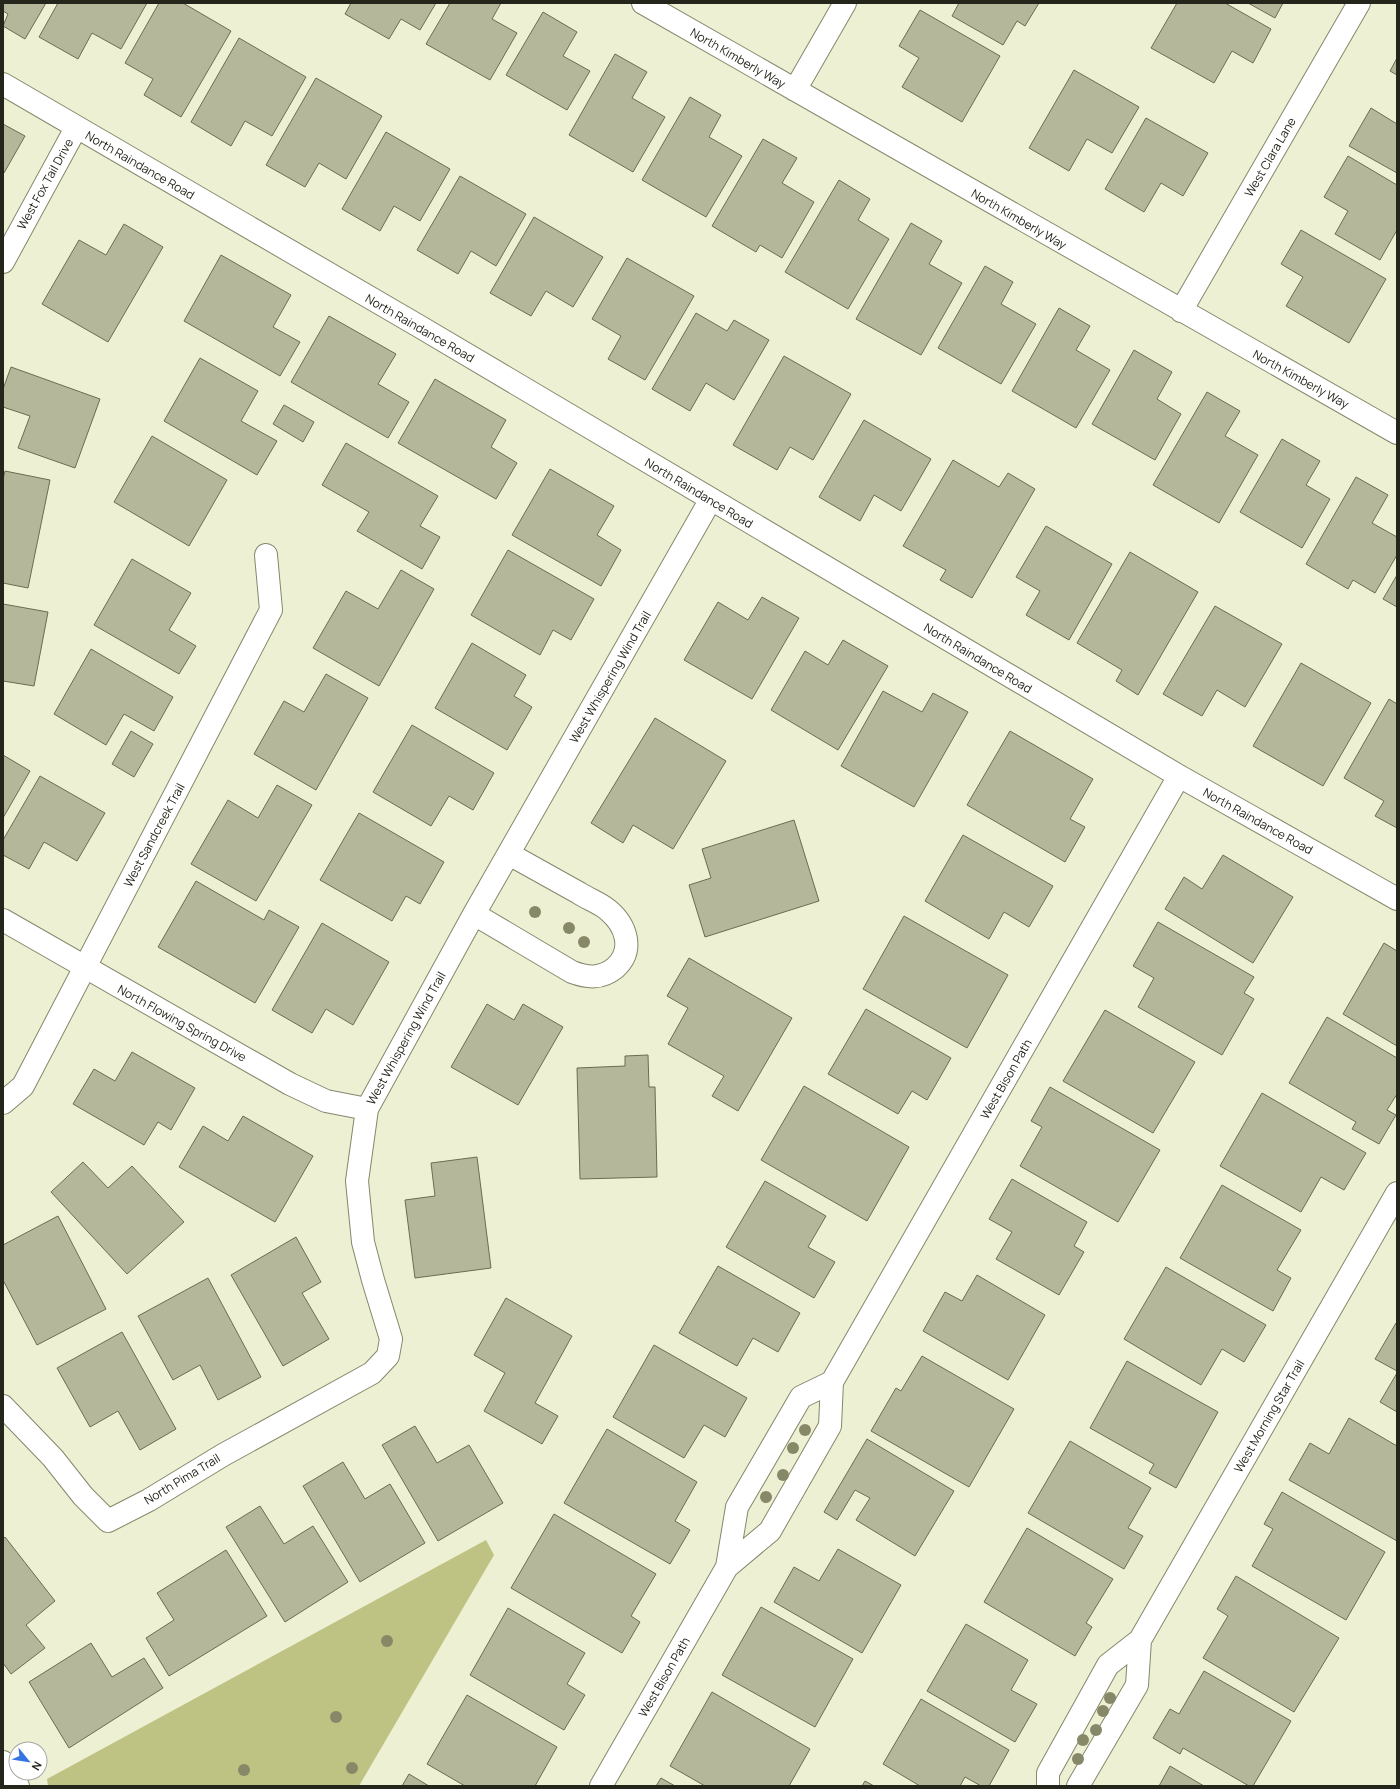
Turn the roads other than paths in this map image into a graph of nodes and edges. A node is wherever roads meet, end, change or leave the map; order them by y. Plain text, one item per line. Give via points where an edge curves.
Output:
1 (643, 3) edge
2 (845, 3) edge
3 (1359, 3) edge
4 (3, 84) edge
5 (795, 90) junction
6 (76, 128) junction
7 (3, 262) edge
8 (1181, 311) junction
9 (1397, 433) edge
10 (711, 499) junction
11 (266, 555) dead end
12 (1179, 776) junction
13 (509, 854) junction
14 (1397, 899) edge
15 (474, 914) junction
16 (3, 920) edge
17 (84, 967) junction
18 (3, 1103) edge
19 (367, 1110) junction
20 (1397, 1193) edge
21 (388, 1356) joint
22 (832, 1382) junction
23 (3, 1406) edge
24 (727, 1567) junction
25 (1140, 1640) junction
26 (3, 1762) edge
27 (18, 1786) edge
28 (601, 1786) edge
29 (1048, 1786) edge
30 (1078, 1786) edge

1 - 5 street, North Kimberly Way
2 - 5 street
3 - 8 street, West Clara Lane
4 - 6 street, North Raindance Road
5 - 8 street, North Kimberly Way
6 - 7 street, West Fox Tail Drive
6 - 10 street, North Raindance Road
8 - 9 street, North Kimberly Way
10 - 12 street, North Raindance Road
10 - 13 street, West Whispering Wind Trail
11 - 17 street, West Sandcreek Trail via 271,610
12 - 14 street, North Raindance Road
12 - 22 street, West Bison Path
13 - 15 street, West Whispering Wind Trail
13 - 15 street via 608,910 625,930 627,944 620,963 610,972 585,977 572,972
15 - 19 street, West Whispering Wind Trail
16 - 17 street, North Flowing Spring Drive
17 - 18 street, West Sandcreek Trail via 23,1086
17 - 19 street, North Flowing Spring Drive via 290,1084 326,1101
19 - 21 street, West Whispering Wind Trail via 357,1181 364,1242 391,1339
20 - 25 street, West Morning Star Trail
21 - 23 street, North Pima Trail via 372,1373 108,1521
22 - 24 street, West Bison Path via 830,1426 770,1531
22 - 24 street, West Bison Path via 801,1397 737,1507
24 - 28 street, West Bison Path
25 - 29 street, West Morning Star Trail via 1108,1665 1048,1774
25 - 30 street, West Morning Star Trail via 1137,1685
26 - 27 street

